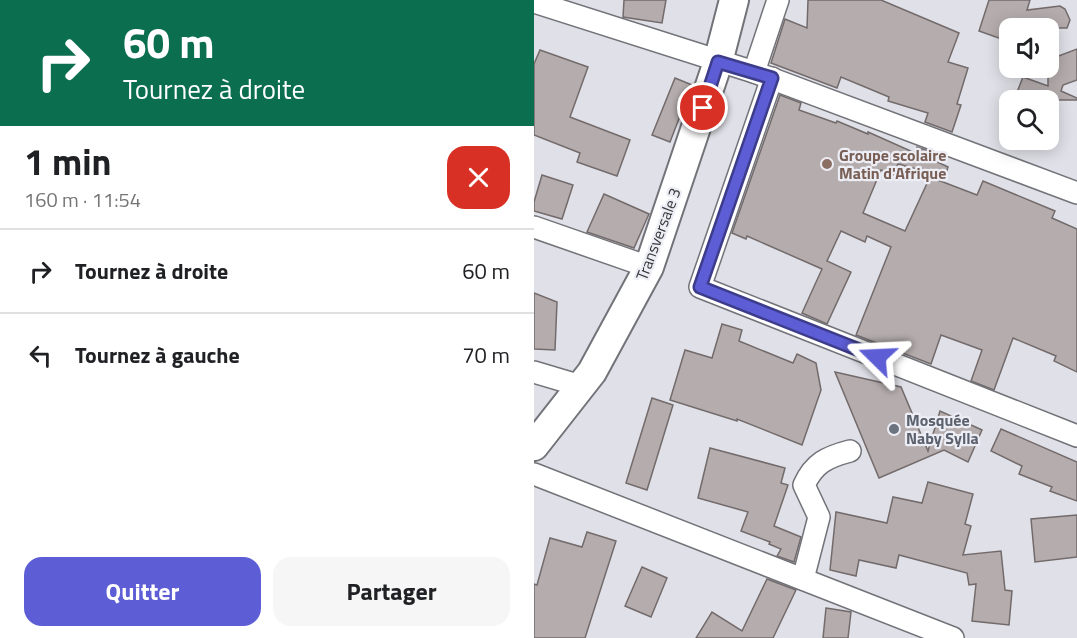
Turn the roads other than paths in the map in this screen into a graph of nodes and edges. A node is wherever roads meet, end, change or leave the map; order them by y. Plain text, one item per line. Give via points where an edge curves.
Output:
1 (734, 0) edge
2 (778, 0) edge
3 (534, 2) edge
4 (718, 62) junction
5 (763, 75) junction
6 (1077, 193) edge
7 (534, 227) edge
8 (649, 267) junction
9 (534, 372) edge
10 (581, 386) junction
11 (1077, 436) edge
12 (534, 446) edge
13 (850, 451) dead end
14 (534, 474) edge
15 (803, 579) junction
16 (953, 638) edge

1 - 4 main road, Transversale 3
2 - 5 street
3 - 4 street
4 - 5 street
4 - 8 main road, Transversale 3
5 - 6 street
5 - 11 street via 700,287
7 - 8 street
8 - 10 main road, Transversale 3
9 - 10 street
10 - 12 main road, Transversale 3
13 - 15 street via 829,457 810,472 804,485 819,517
14 - 15 street
15 - 16 street

